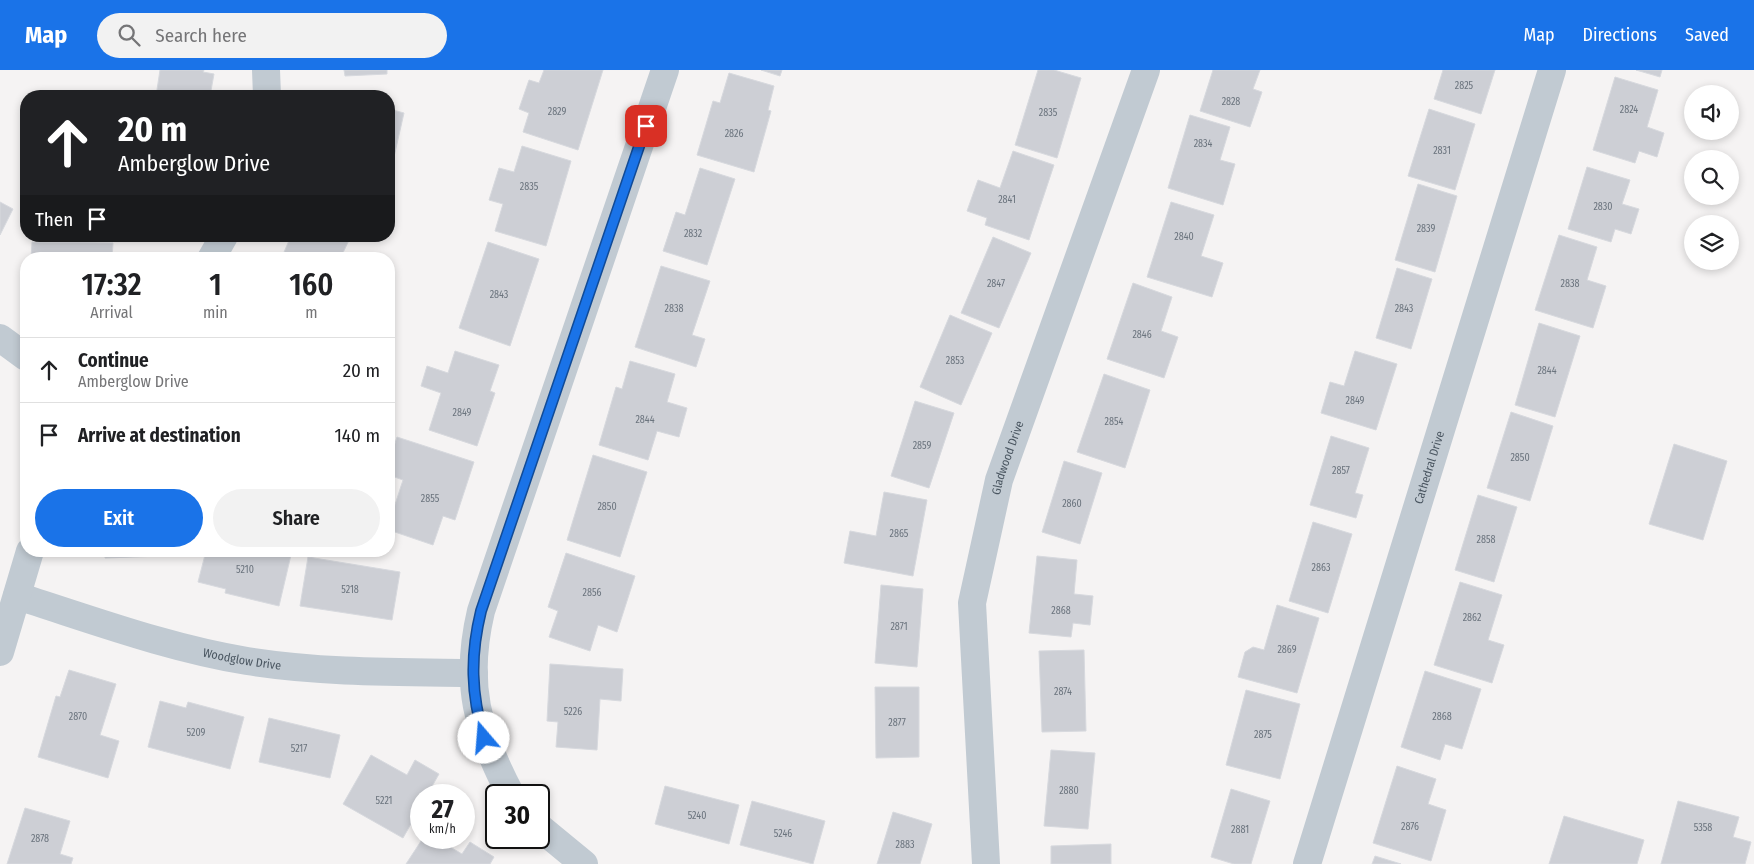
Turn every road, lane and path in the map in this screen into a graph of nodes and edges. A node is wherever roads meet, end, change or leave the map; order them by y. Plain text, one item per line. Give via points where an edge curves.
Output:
1 (266, 70) edge
2 (665, 70) edge
3 (1146, 70) edge
4 (1552, 70) edge
5 (267, 90) edge
6 (0, 338) edge
7 (20, 353) edge
8 (28, 557) edge
9 (17, 596) junction
10 (0, 652) edge
11 (474, 673) junction
12 (506, 784) edge
13 (550, 836) edge
14 (584, 864) edge
15 (986, 864) edge
16 (1307, 864) edge

1 - 5 street
2 - 11 street via 481,611 474,642
3 - 15 street, Gladwood Drive via 999,480 972,603
4 - 16 street, Cathedral Drive
6 - 7 street
8 - 9 street
9 - 10 street
9 - 11 street, Woodglow Drive via 180,648 247,661 335,671
11 - 12 street via 476,712 489,751
13 - 14 street

